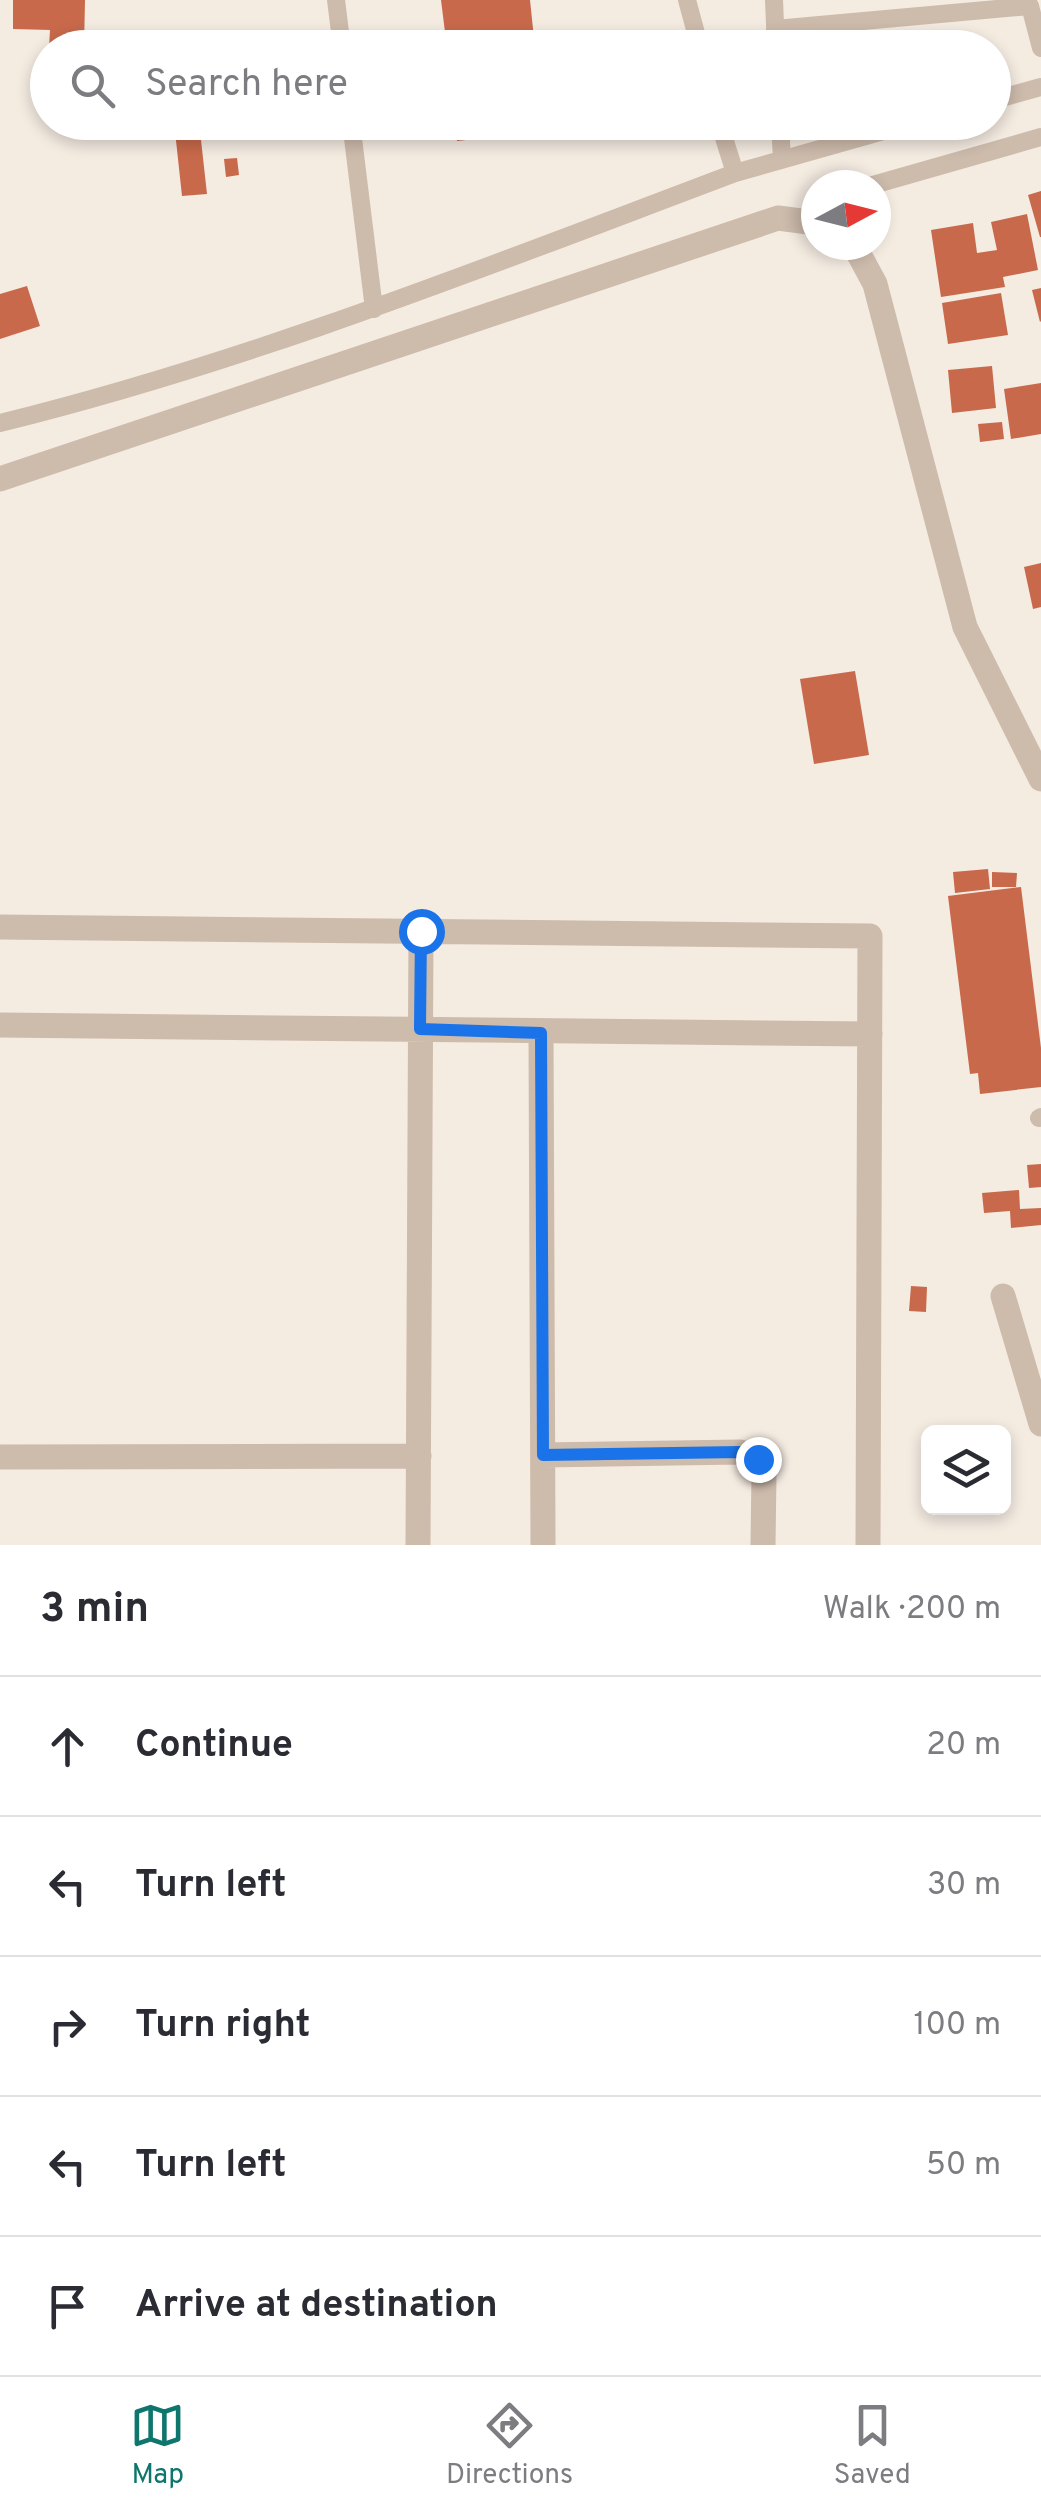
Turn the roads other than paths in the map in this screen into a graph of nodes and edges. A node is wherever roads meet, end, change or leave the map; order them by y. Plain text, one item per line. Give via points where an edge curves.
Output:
1 (336, 0) edge
2 (688, 0) edge
3 (774, 0) edge
4 (1033, 4) edge
5 (340, 30) edge
6 (696, 30) edge
7 (775, 30) edge
8 (836, 30) edge
9 (1041, 48) edge
10 (1041, 87) edge
11 (1011, 95) edge
12 (1041, 137) edge
13 (353, 140) edge
14 (725, 140) edge
15 (781, 140) edge
16 (852, 140) edge
17 (782, 160) junction
18 (735, 173) junction
19 (891, 180) edge
20 (801, 221) edge
21 (862, 260) edge
22 (374, 309) junction
23 (0, 423) edge
24 (0, 479) edge
25 (1041, 779) edge
26 (0, 926) edge
27 (421, 931) junction
28 (0, 1025) edge
29 (420, 1029) junction
30 (541, 1033) junction
31 (870, 1034) junction
32 (1003, 1296) dead end
33 (1041, 1424) edge
34 (543, 1455) junction
35 (419, 1456) junction
36 (0, 1457) edge
37 (418, 1545) edge
38 (543, 1545) edge
39 (763, 1545) edge
40 (868, 1545) edge

1 - 5 lane
2 - 6 lane
3 - 7 lane
4 - 8 lane
4 - 9 lane
10 - 11 lane
12 - 19 lane
13 - 22 lane
14 - 18 lane
15 - 17 lane
16 - 17 lane
17 - 18 lane
18 - 22 lane
20 - 24 street via 778,218
21 - 25 street via 875,284 965,627
22 - 23 lane via 90,401
26 - 27 street
27 - 29 street
27 - 31 street via 870,936
28 - 29 street
29 - 30 street
29 - 35 street
30 - 31 street
30 - 34 street
31 - 40 street
32 - 33 street
34 - 38 street
34 - 39 street via 740,1452 758,1459 764,1474
35 - 36 street
35 - 37 street

